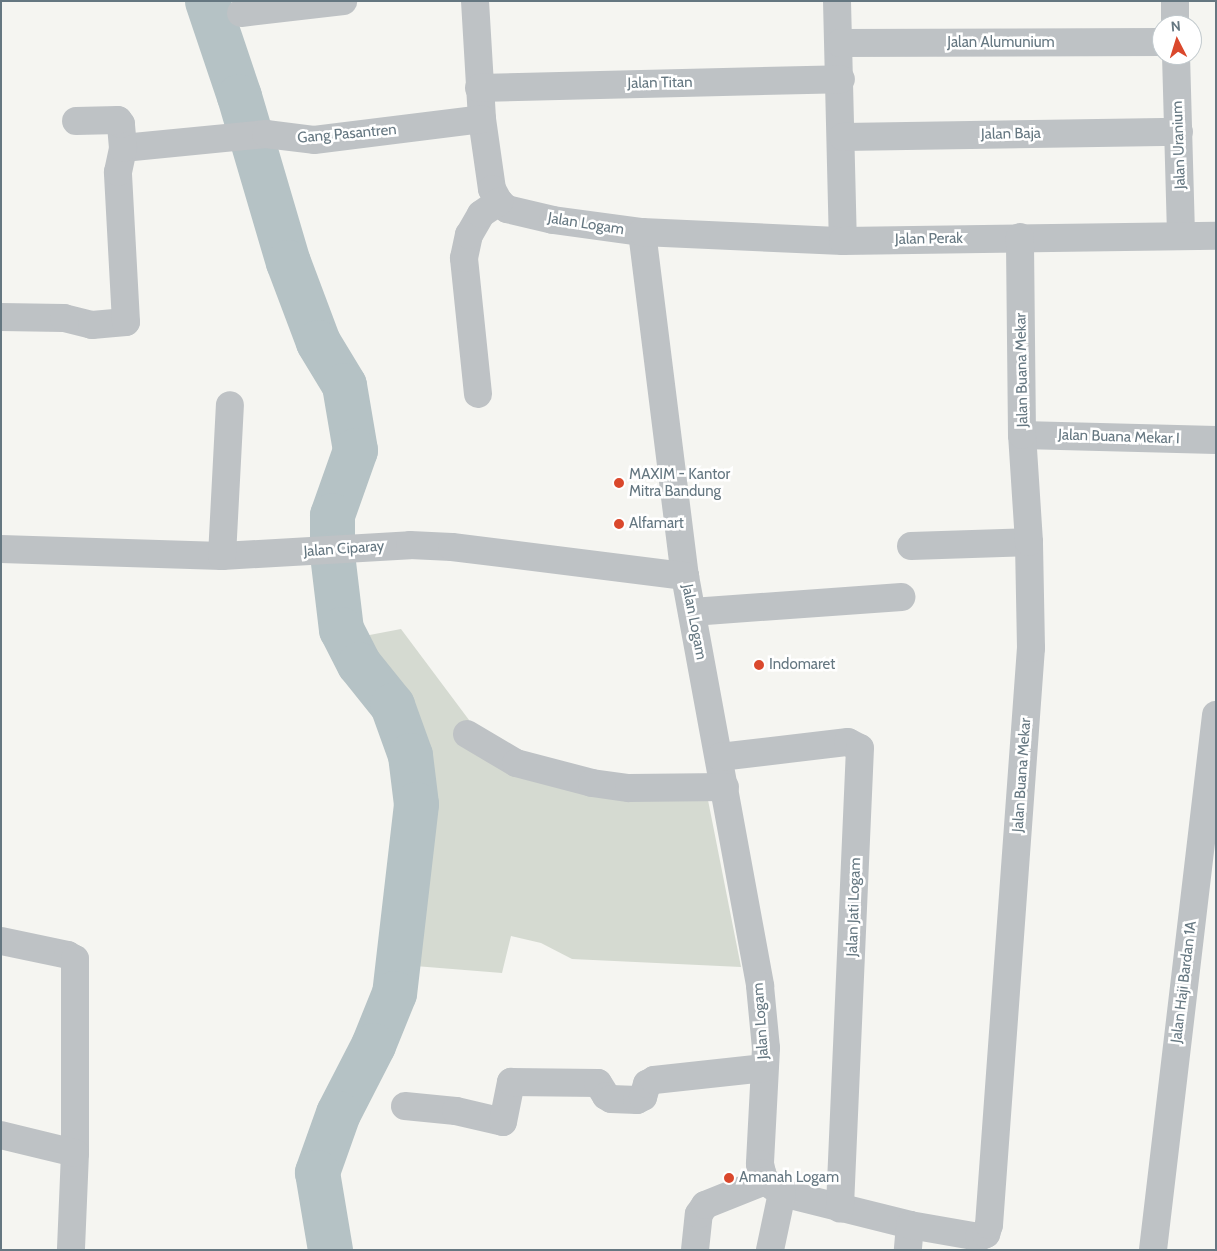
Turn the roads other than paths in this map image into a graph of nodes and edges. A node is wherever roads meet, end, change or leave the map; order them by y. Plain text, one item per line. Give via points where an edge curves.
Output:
1 (343, 1) edge
2 (475, 1) edge
3 (837, 1) edge
4 (1176, 1) edge
5 (338, 2) edge
6 (293, 4) edge
7 (240, 13) dead end
8 (1175, 15) edge
9 (1152, 42) edge
10 (840, 43) junction
11 (1177, 65) edge
12 (841, 79) junction
13 (479, 88) junction
14 (482, 120) junction
15 (76, 121) dead end
16 (1180, 132) junction
17 (843, 137) junction
18 (123, 148) junction
19 (498, 202) junction
20 (642, 232) junction
21 (1181, 235) junction
22 (1216, 236) edge
23 (1020, 238) junction
24 (843, 241) junction
25 (1, 317) edge
26 (478, 394) dead end
27 (230, 405) dead end
28 (1022, 435) junction
29 (1216, 440) edge
30 (1029, 542) junction
31 (911, 546) dead end
32 (1, 549) edge
33 (222, 556) junction
34 (685, 576) junction
35 (901, 597) dead end
36 (692, 612) junction
37 (1216, 715) edge
38 (467, 734) dead end
39 (720, 756) junction
40 (725, 787) junction
41 (1, 941) edge
42 (764, 1068) junction
43 (405, 1106) dead end
44 (1, 1135) edge
45 (75, 1153) junction
46 (774, 1187) junction
47 (840, 1209) junction
48 (909, 1238) edge
49 (71, 1250) edge
50 (696, 1250) edge
51 (770, 1250) edge
52 (1153, 1250) edge

1 - 5 street
2 - 13 street
3 - 10 street
4 - 8 street
5 - 6 street
6 - 7 street
9 - 10 street, Jalan Alumunium
10 - 12 street
11 - 16 street, Jalan Uranium
12 - 13 street, Jalan Titan
12 - 17 street
13 - 14 street
14 - 18 street, Gang Pasantren via 314,140 251,136
14 - 19 street via 492,189
15 - 18 street via 119,120
16 - 17 street, Jalan Baja
16 - 21 street, Jalan Uranium
17 - 24 street
18 - 25 street via 118,172 126,322 92,325 64,318
19 - 20 street, Jalan Logam via 507,209 553,220
19 - 26 street via 481,214 469,235 464,258
20 - 24 street, Jalan Perak
20 - 34 street, Jalan Logam
21 - 22 street, Jalan Perak
21 - 23 street, Jalan Perak
23 - 24 street, Jalan Perak
23 - 28 street, Jalan Buana Mekar
27 - 33 street
28 - 29 street, Jalan Buana Mekar I
28 - 30 street, Jalan Buana Mekar
30 - 31 street
30 - 48 street, Jalan Buana Mekar via 1031,648 989,1225 986,1234 979,1237
32 - 33 street, Jalan Ciparay
33 - 34 street, Jalan Ciparay via 356,548 452,548
34 - 36 street, Jalan Logam
35 - 36 street
36 - 39 street, Jalan Logam
37 - 52 street, Jalan Haji Bardan 1A
38 - 40 street via 516,763 592,783 629,788
39 - 40 street, Jalan Logam
39 - 47 street, Jalan Jati Logam via 848,742 860,748
40 - 42 street, Jalan Logam via 760,986
41 - 45 street via 68,955 75,960
42 - 43 street via 654,1080 647,1084 643,1097 637,1100 611,1099 598,1083 511,1082 503,1122
42 - 46 street, Jalan Logam via 760,1164
44 - 45 street
45 - 49 street
46 - 47 street
46 - 50 street via 705,1206 700,1214
46 - 51 street
47 - 48 street

